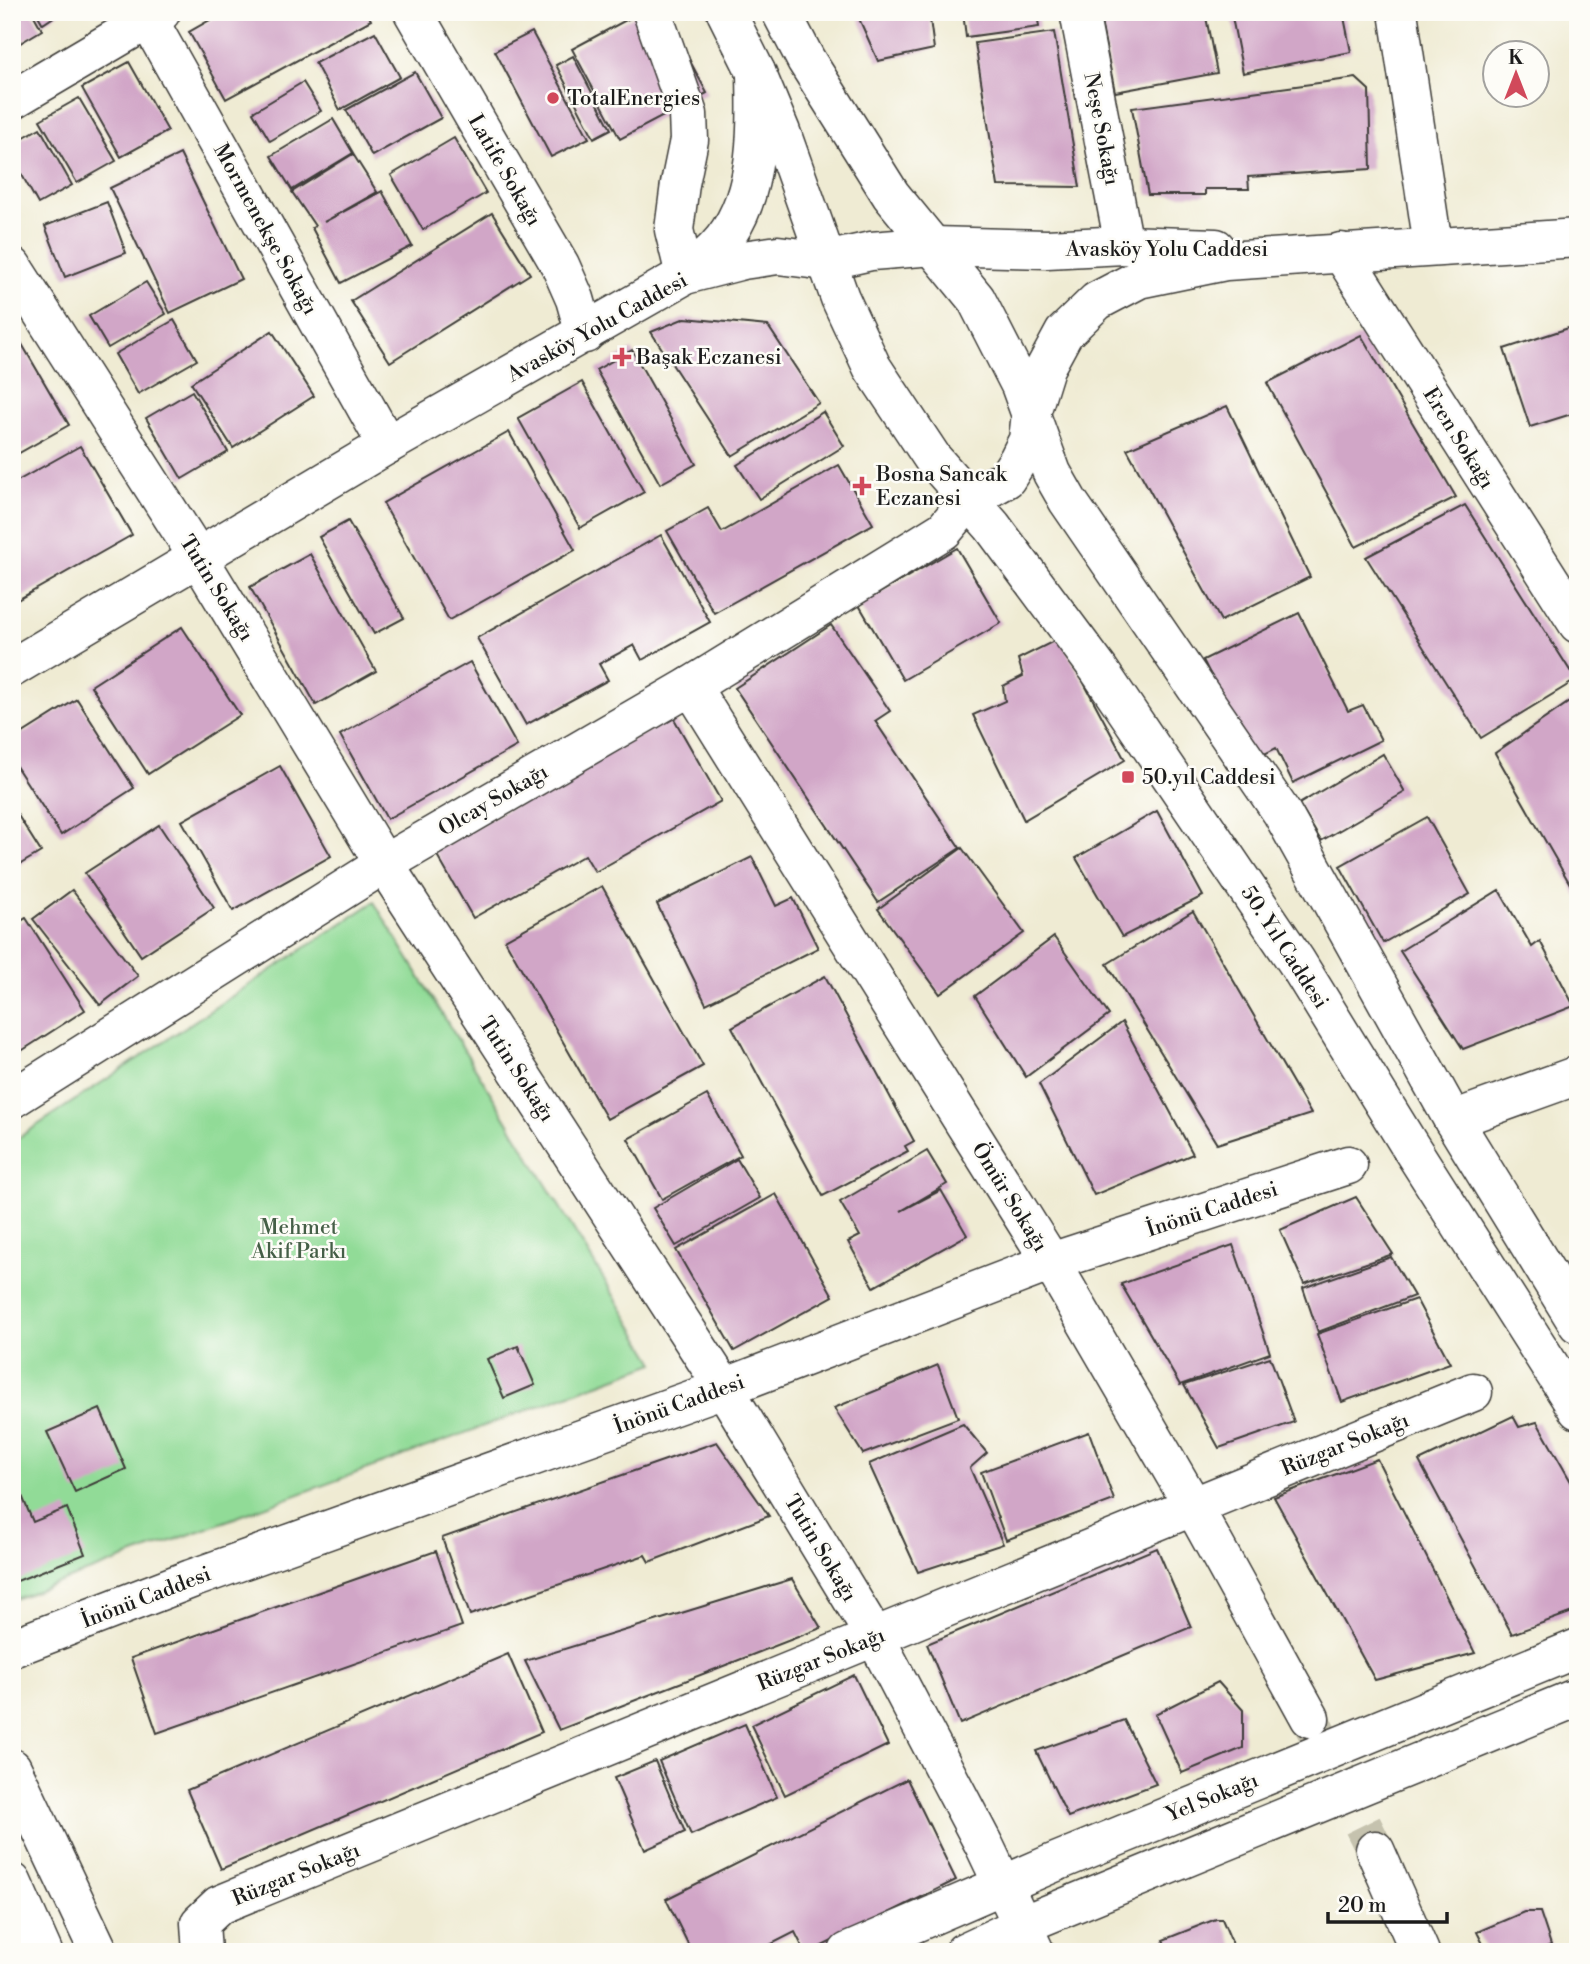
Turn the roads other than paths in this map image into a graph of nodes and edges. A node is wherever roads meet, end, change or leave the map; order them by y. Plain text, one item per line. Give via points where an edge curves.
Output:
1 (413, 12) edge
2 (652, 12) edge
3 (726, 12) edge
4 (781, 12) edge
5 (1079, 12) edge
6 (1398, 12) edge
7 (151, 15) edge
8 (756, 72) junction
9 (12, 100) edge
10 (1578, 238) edge
11 (1124, 245) junction
12 (934, 246) junction
13 (1433, 246) junction
14 (1341, 252) junction
15 (826, 261) junction
16 (12, 265) edge
17 (685, 275) junction
18 (585, 334) junction
19 (1031, 413) junction
20 (387, 445) junction
21 (970, 499) junction
22 (198, 557) junction
23 (1578, 624) edge
24 (12, 668) edge
25 (691, 686) junction
26 (384, 864) junction
27 (1578, 1075) edge
28 (12, 1099) edge
29 (1453, 1120) junction
30 (1348, 1165) dead end
31 (1051, 1262) junction
32 (1578, 1324) edge
33 (724, 1388) junction
34 (1473, 1392) dead end
35 (1578, 1410) edge
36 (1194, 1506) junction
37 (876, 1637) junction
38 (12, 1648) edge
39 (1578, 1648) edge
40 (1578, 1697) edge
41 (1310, 1718) tunnel mouth
42 (12, 1768) edge
43 (1375, 1850) tunnel mouth
44 (12, 1882) edge
45 (1002, 1884) junction
46 (1029, 1938) edge
47 (43, 1952) edge
48 (99, 1952) edge
49 (202, 1952) edge
50 (848, 1952) edge
51 (964, 1952) edge
52 (1420, 1952) edge

1 - 18 street, Latife Sokağı via 559,265
2 - 17 street via 688,114 689,140 674,230
3 - 8 street, 50. Yıl Caddesi
4 - 12 street via 891,194
5 - 11 street, Neşe Sokağı
6 - 13 street
7 - 9 street
7 - 20 street, Mormenekşe Sokağı
8 - 15 street, 50. Yıl Caddesi
8 - 17 street via 757,134 745,201 718,247
10 - 13 street, Avasköy Yolu Caddesi
11 - 12 street, Avasköy Yolu Caddesi via 1046,249
11 - 14 street, Avasköy Yolu Caddesi
12 - 15 street, Avasköy Yolu Caddesi via 872,251
12 - 19 street via 976,299
13 - 14 street, Avasköy Yolu Caddesi
14 - 19 street, Avasköy Yolu Caddesi via 1226,261 1139,279 1097,300 1064,333 1045,368
14 - 23 street, Eren Sokağı
15 - 17 street, Avasköy Yolu Caddesi via 778,256
15 - 21 street, 50. Yıl Caddesi via 872,367 933,459
16 - 22 street, Tutin Sokağı
17 - 18 street, Avasköy Yolu Caddesi
18 - 20 street, Avasköy Yolu Caddesi
19 - 21 street, Avasköy Yolu Caddesi via 1028,440 1006,480
19 - 29 street via 1052,473 1068,501 1282,813
20 - 22 street, Avasköy Yolu Caddesi
21 - 25 street, Olcay Sokağı via 944,530
21 - 35 street, 50. Yıl Caddesi via 1099,670 1296,961
22 - 24 street, Avasköy Yolu Caddesi
22 - 26 street, Tutin Sokağı
25 - 26 street, Olcay Sokağı
25 - 31 street, Ömür Sokağı
26 - 28 street, Olcay Sokağı
26 - 33 street, Tutin Sokağı
27 - 29 street
29 - 32 street
30 - 31 street, İnönü Caddesi
31 - 33 street, İnönü Caddesi
31 - 36 street, Ömür Sokağı
33 - 37 street, Tutin Sokağı
33 - 38 street, İnönü Caddesi
34 - 36 street, Rüzgar Sokağı
36 - 37 street, Rüzgar Sokağı
36 - 41 street, Ömür Sokağı
37 - 45 street, Tutin Sokağı
37 - 49 street, Rüzgar Sokağı via 219,1905 200,1923
39 - 45 street, Yel Sokağı
40 - 46 street
42 - 48 street
43 - 52 street
44 - 47 street
45 - 46 street, Tutin Sokağı
45 - 50 street, Yel Sokağı
46 - 51 street

